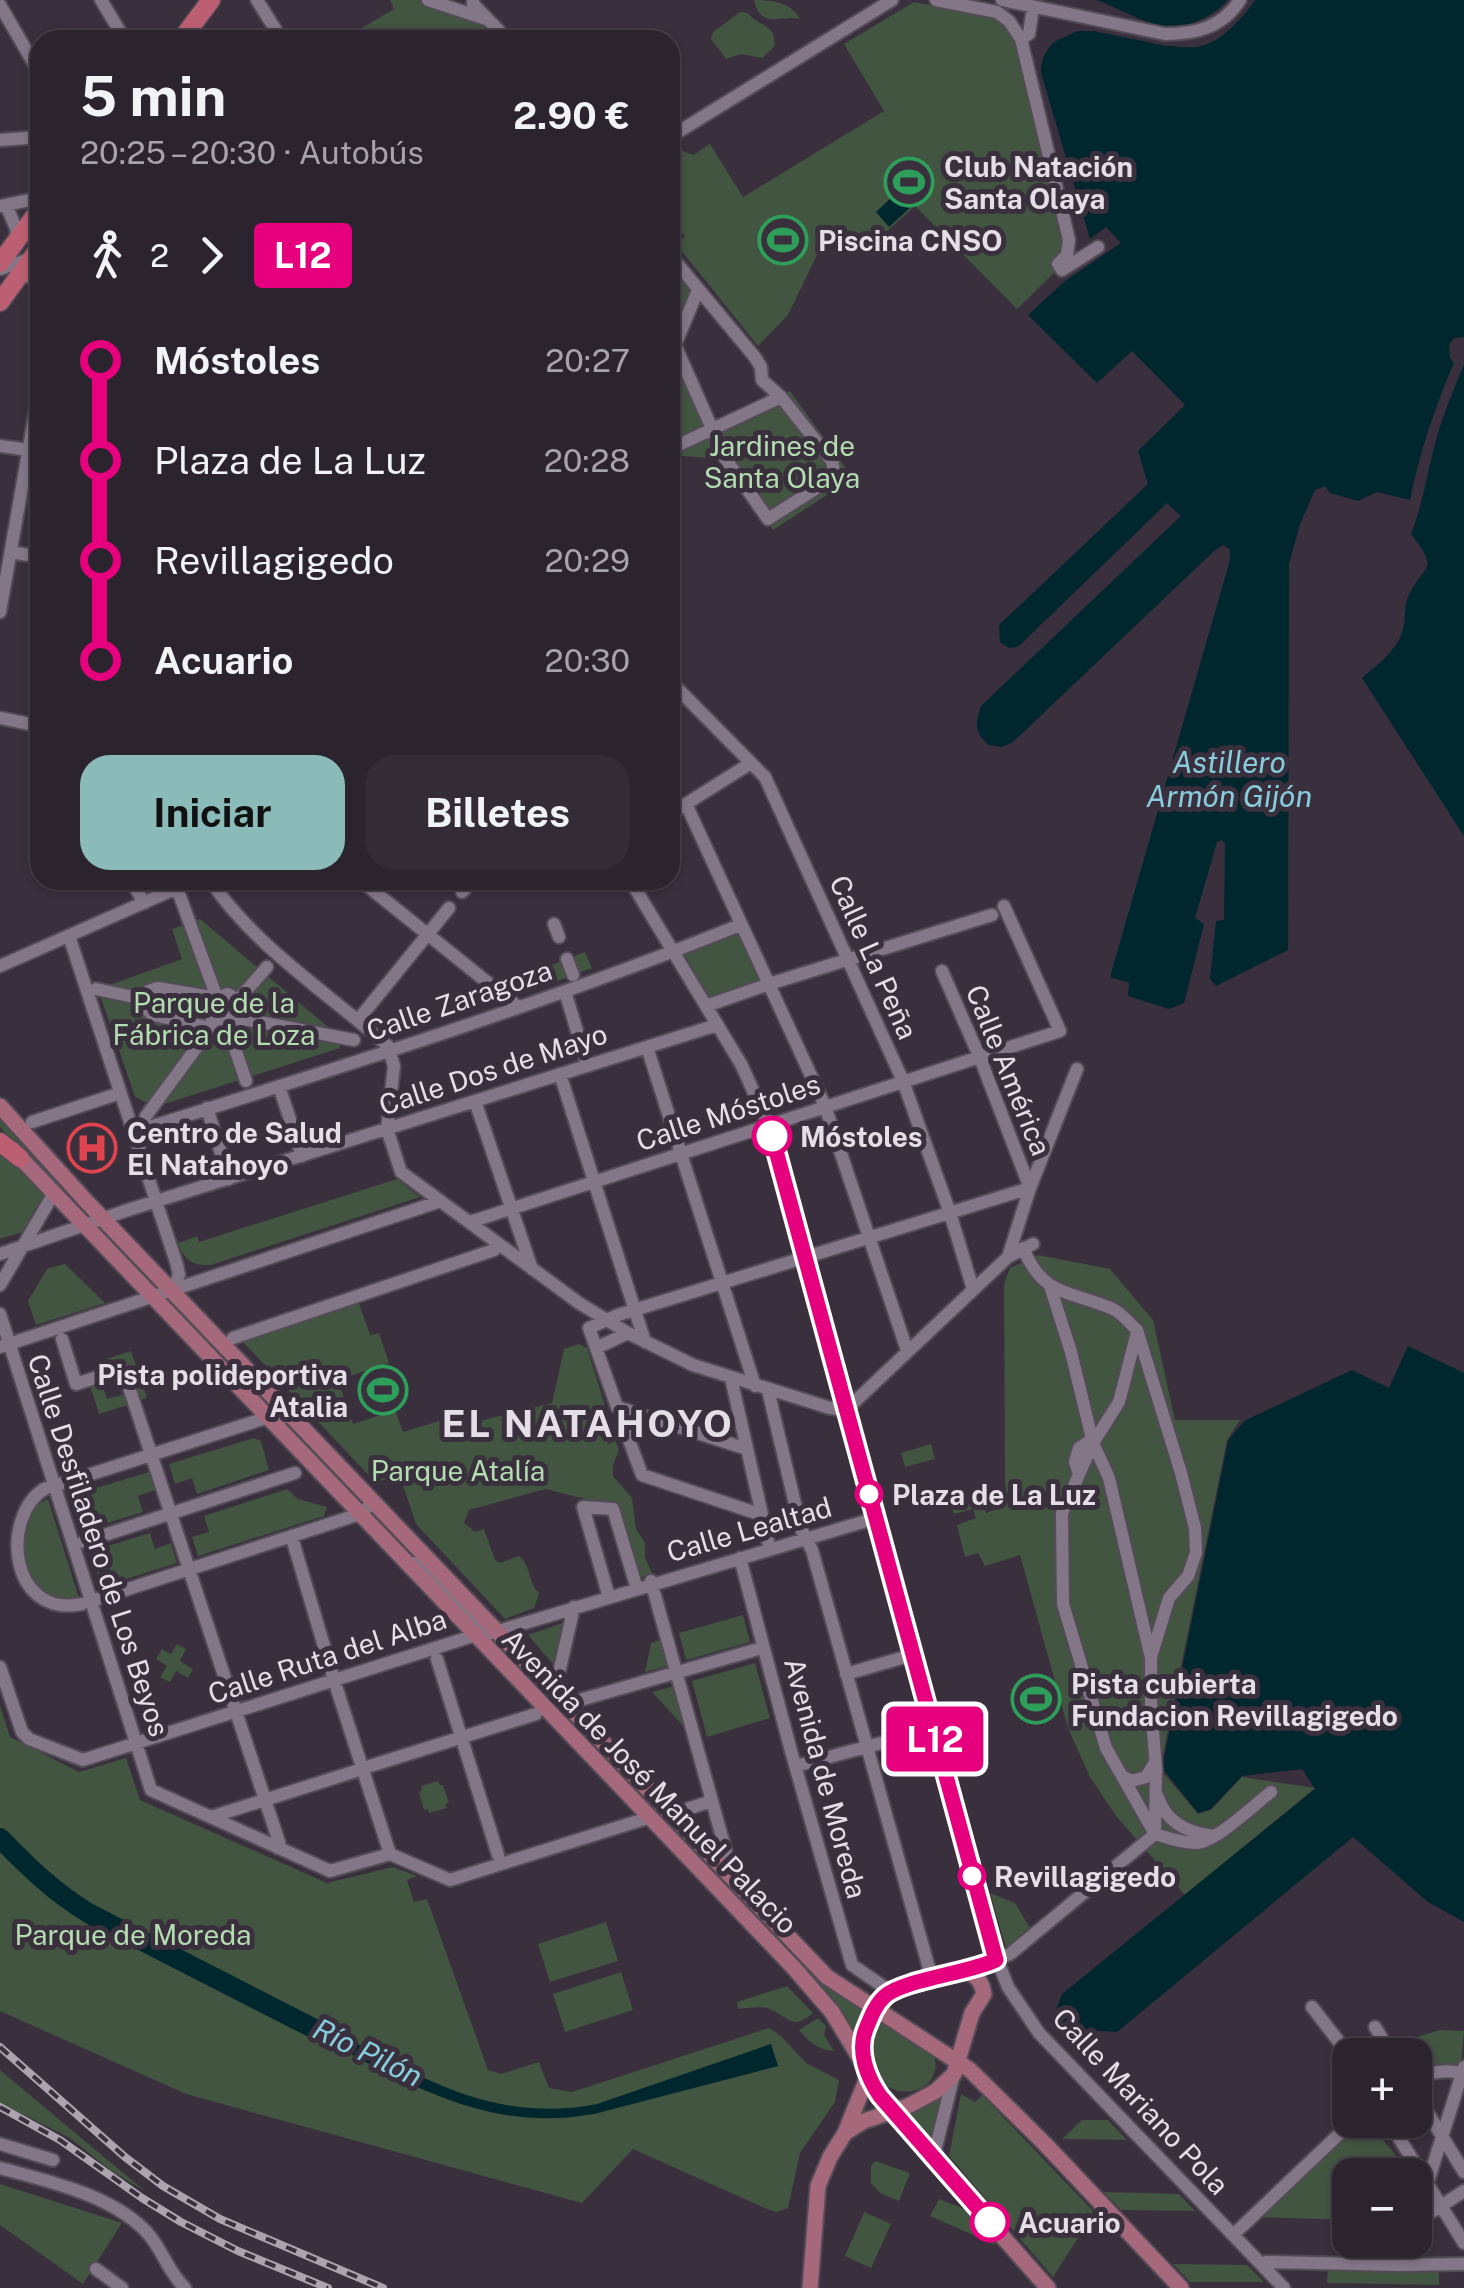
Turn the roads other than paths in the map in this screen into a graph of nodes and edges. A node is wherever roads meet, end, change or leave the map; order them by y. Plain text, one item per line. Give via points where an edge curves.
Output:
1 (200, 0) edge
2 (211, 0) edge
3 (224, 0) edge
4 (258, 0) edge
5 (431, 0) edge
6 (892, 0) edge
7 (936, 0) edge
8 (1002, 0) edge
9 (1240, 0) edge
10 (105, 4) edge
11 (471, 4) edge
12 (0, 5) edge
13 (1033, 7) junction
14 (121, 30) edge
15 (177, 30) edge
16 (188, 30) edge
17 (202, 30) edge
18 (276, 30) edge
19 (498, 30) edge
20 (1021, 38) junction
21 (30, 57) edge
22 (680, 131) edge
23 (30, 138) edge
24 (0, 140) edge
25 (30, 200) edge
26 (3, 205) edge
27 (30, 222) edge
28 (17, 238) junction
29 (1098, 247) dead end
30 (30, 261) edge
31 (30, 265) edge
32 (0, 266) edge
33 (680, 268) edge
34 (698, 290) junction
35 (0, 302) edge
36 (688, 315) junction
37 (680, 319) edge
38 (680, 332) edge
39 (680, 369) edge
40 (781, 396) junction
41 (712, 430) junction
42 (30, 443) edge
43 (680, 444) edge
44 (0, 446) edge
45 (28, 450) junction
46 (7, 530) edge
47 (10, 552) junction
48 (30, 555) edge
49 (3, 574) edge
50 (0, 606) edge
51 (680, 691) edge
52 (0, 718) edge
53 (30, 724) edge
54 (751, 763) junction
55 (686, 804) junction
56 (680, 808) edge
57 (136, 890) edge
58 (172, 890) edge
59 (177, 890) edge
60 (217, 890) edge
61 (373, 890) edge
62 (636, 890) edge
63 (144, 903) junction
64 (1004, 906) dead end
65 (450, 908) dead end
66 (992, 916) dead end
67 (740, 925) junction
68 (428, 934) junction
69 (69, 936) junction
70 (674, 952) junction
71 (567, 959) dead end
72 (848, 959) junction
73 (0, 966) edge
74 (266, 968) dead end
75 (942, 971) dead end
76 (573, 975) dead end
77 (769, 984) junction
78 (96, 988) dead end
79 (158, 988) junction
80 (567, 998) dead end
81 (143, 999) junction
82 (238, 1000) junction
83 (216, 1001) junction
84 (706, 1006) junction
85 (518, 1007) junction
86 (153, 1015) junction
87 (244, 1019) junction
88 (358, 1020) junction
89 (212, 1024) junction
90 (717, 1025) junction
91 (230, 1034) junction
92 (354, 1040) dead end
93 (647, 1047) junction
94 (391, 1052) junction
95 (585, 1058) dead end
96 (980, 1058) junction
97 (1077, 1069) dead end
98 (560, 1074) junction
99 (246, 1081) dead end
100 (903, 1081) junction
101 (280, 1086) junction
102 (114, 1095) dead end
103 (475, 1101) junction
104 (0, 1106) edge
105 (825, 1106) junction
106 (208, 1108) junction
107 (146, 1116) dead end
108 (32, 1122) dead end
109 (769, 1126) junction
110 (386, 1129) junction
111 (134, 1132) junction
112 (0, 1138) edge
113 (681, 1154) junction
114 (302, 1156) junction
115 (20, 1158) joint
116 (229, 1178) junction
117 (594, 1182) junction
118 (1030, 1188) junction
119 (54, 1193) junction
120 (441, 1201) junction
121 (157, 1202) junction
122 (512, 1209) junction
123 (950, 1213) junction
124 (103, 1218) junction
125 (470, 1222) junction
126 (84, 1224) junction
127 (870, 1237) junction
128 (26, 1244) junction
129 (494, 1250) dead end
130 (0, 1254) edge
131 (806, 1256) junction
132 (1008, 1257) junction
133 (532, 1269) junction
134 (722, 1282) junction
135 (0, 1285) edge
136 (1050, 1286) junction
137 (973, 1290) junction
138 (172, 1291) junction
139 (154, 1298) junction
140 (634, 1310) junction
141 (0, 1314) edge
142 (604, 1320) junction
143 (1137, 1330) junction
144 (628, 1333) junction
145 (232, 1338) dead end
146 (62, 1339) dead end
147 (645, 1342) junction
148 (4, 1346) edge
149 (596, 1348) junction
150 (906, 1350) junction
151 (732, 1378) junction
152 (762, 1388) junction
153 (626, 1410) junction
154 (846, 1410) junction
155 (292, 1416) junction
156 (269, 1418) junction
157 (1094, 1439) junction
158 (747, 1450) junction
159 (152, 1455) junction
160 (1102, 1462) junction
161 (1080, 1472) junction
162 (296, 1473) dead end
163 (50, 1487) junction
164 (374, 1500) junction
165 (172, 1513) junction
166 (360, 1514) junction
167 (762, 1515) junction
168 (876, 1518) junction
169 (292, 1538) junction
170 (806, 1539) junction
171 (83, 1542) dead end
172 (386, 1542) junction
173 (770, 1550) junction
174 (740, 1558) junction
175 (6, 1564) edge
176 (190, 1570) junction
177 (651, 1581) junction
178 (636, 1589) junction
179 (609, 1597) junction
180 (86, 1602) junction
181 (574, 1607) junction
182 (1141, 1615) junction
183 (1164, 1615) junction
184 (498, 1631) junction
185 (476, 1635) junction
186 (755, 1650) dead end
187 (904, 1657) dead end
188 (1151, 1657) junction
189 (437, 1658) dead end
190 (0, 1667) edge
191 (677, 1673) junction
192 (846, 1674) junction
193 (558, 1677) dead end
194 (334, 1680) junction
195 (580, 1700) dead end
196 (234, 1712) junction
197 (536, 1714) dead end
198 (932, 1730) junction
199 (461, 1738) junction
200 (136, 1743) junction
201 (866, 1748) junction
202 (1156, 1762) junction
203 (796, 1766) junction
204 (1122, 1776) junction
205 (1156, 1790) junction
206 (1271, 1792) dead end
207 (264, 1799) junction
208 (712, 1800) junction
209 (684, 1810) dead end
210 (210, 1817) junction
211 (651, 1817) junction
212 (1155, 1834) junction
213 (1214, 1836) junction
214 (278, 1848) junction
215 (390, 1854) junction
216 (498, 1856) dead end
217 (733, 1877) junction
218 (996, 1960) junction
219 (968, 1971) junction
220 (932, 1979) junction
221 (1008, 1987) junction
222 (892, 1992) junction
223 (980, 2004) junction
224 (1312, 2007) dead end
225 (874, 2009) junction
226 (1375, 2027) dead end
227 (1336, 2038) edge
228 (1382, 2038) edge
229 (955, 2067) junction
230 (866, 2070) junction
231 (1463, 2072) edge
232 (1432, 2074) edge
233 (893, 2112) junction
234 (1432, 2120) edge
235 (845, 2133) junction
236 (1442, 2136) junction
237 (1335, 2138) edge
238 (0, 2144) edge
239 (934, 2159) junction
240 (53, 2160) dead end
241 (0, 2168) edge
242 (1432, 2168) edge
243 (1464, 2172) edge
244 (1464, 2190) edge
245 (1432, 2192) edge
246 (1441, 2206) junction
247 (1432, 2212) edge
248 (1233, 2235) junction
249 (1464, 2243) edge
250 (1404, 2258) edge
251 (1266, 2262) dead end
252 (1464, 2264) edge
253 (1402, 2265) junction
254 (96, 2269) dead end
255 (122, 2288) edge
256 (185, 2288) edge
257 (810, 2288) edge
258 (1048, 2288) edge
259 (1181, 2288) edge
260 (1284, 2288) edge

1 - 15 highway
2 - 16 highway
3 - 17 highway
4 - 18 street
5 - 11 street
6 - 22 street
7 - 20 street via 996,12
8 - 13 street
9 - 13 street via 1217,24 1190,34
10 - 14 street
11 - 19 street
12 - 21 street
13 - 20 street via 1028,34
20 - 29 street via 1069,240 1058,264 1062,270
23 - 24 street
25 - 26 street
26 - 28 street
27 - 28 highway
28 - 32 highway
30 - 32 street
31 - 35 highway
33 - 34 street
34 - 36 street
34 - 40 street via 754,356 762,380
36 - 37 street
36 - 38 street
39 - 41 street
40 - 41 street
40 - 41 street via 834,471 768,519
41 - 43 street
42 - 45 street
44 - 45 street
45 - 46 street
46 - 47 street
47 - 48 street
47 - 49 street
49 - 50 street
51 - 54 street, Calle La Peña
52 - 53 street
54 - 55 street
54 - 72 street, Calle La Peña via 765,777
55 - 56 street
55 - 67 street
57 - 63 street
58 - 63 street
59 - 83 street
60 - 88 street
61 - 68 street
62 - 70 street, Calle Mariano Pola
63 - 69 street
64 - 96 street, Calle Móstoles via 1060,1031
65 - 68 street
66 - 72 street
67 - 70 street, Calle Zaragoza
67 - 77 street
68 - 85 street
68 - 88 street
69 - 73 street
69 - 111 street
70 - 84 street, Calle Mariano Pola
70 - 85 street, Calle Zaragoza
71 - 76 street
72 - 77 street
72 - 100 street, Calle La Peña
74 - 82 street
75 - 96 street, Calle América
77 - 84 street
77 - 105 street
78 - 81 street
79 - 81 street
79 - 83 street
79 - 86 street
80 - 95 street
81 - 86 street
82 - 83 street via 228,994
82 - 87 street
83 - 89 street via 233,1014 229,1022
84 - 90 street, Calle Mariano Pola
85 - 94 street, Calle Zaragoza
86 - 89 street
87 - 91 street
87 - 92 street
88 - 94 street
89 - 91 street
89 - 107 street
90 - 93 street, Calle Dos de Mayo
90 - 109 street, Calle Mariano Pola
91 - 99 street
93 - 98 street, Calle Dos de Mayo
93 - 113 street
94 - 101 street, Calle Zaragoza
94 - 110 street
96 - 100 street, Calle Móstoles
96 - 118 street, Calle América
97 - 118 street
98 - 103 street, Calle Dos de Mayo
98 - 117 street
100 - 105 street, Calle Móstoles
100 - 123 street, Calle La Peña
101 - 106 street, Calle Zaragoza
101 - 114 street
102 - 108 street
103 - 110 street, Calle Dos de Mayo
103 - 122 street
104 - 124 main road, Avenida de José Manuel Palacio
105 - 109 street, Calle Móstoles
105 - 127 street
106 - 111 street, Calle Zaragoza
106 - 116 street
109 - 113 street, Calle Móstoles
109 - 131 street, Calle Mariano Pola
110 - 114 street, Calle Dos de Mayo
110 - 120 street via 402,1172
111 - 121 street
112 - 115 highway
113 - 117 street, Calle Móstoles
113 - 134 street
114 - 116 street, Calle Dos de Mayo
115 - 119 main road, Avenida de José Manuel Palacio
116 - 121 street, Calle Dos de Mayo
117 - 122 street, Calle Móstoles
117 - 140 street
118 - 123 street
118 - 132 street
119 - 126 main road, Avenida de José Manuel Palacio
119 - 128 street
120 - 125 street
120 - 138 street
121 - 124 street, Calle Dos de Mayo
121 - 138 street via 179,1274
122 - 125 street, Calle Móstoles
122 - 133 street
123 - 127 street
123 - 137 street, Calle La Peña
124 - 126 street, Calle Dos de Mayo
124 - 138 main road, Avenida de José Manuel Palacio
125 - 133 street
126 - 128 street, Calle Dos de Mayo
126 - 139 main road, Avenida de José Manuel Palacio
127 - 131 street
127 - 150 street
128 - 130 street, Calle Dos de Mayo
128 - 135 street
129 - 145 street
131 - 134 street
131 - 154 street, Calle Mariano Pola
132 - 136 street via 1028,1246 1034,1272
132 - 137 street
133 - 142 street
134 - 140 street
134 - 152 street
136 - 143 street via 1112,1308
136 - 157 street
137 - 150 street
138 - 139 street
138 - 155 main road, Avenida de José Manuel Palacio
139 - 148 street
139 - 156 main road, Avenida de José Manuel Palacio
140 - 142 street
140 - 147 street
141 - 148 street, Calle Desfiladero de Los Beyos
142 - 144 street
142 - 149 street via 588,1328
143 - 157 street via 1118,1402
143 - 183 street via 1195,1528 1188,1576
144 - 147 street
144 - 149 street
146 - 159 street via 76,1384 123,1369
147 - 151 street
148 - 163 street, Calle Desfiladero de Los Beyos
149 - 153 street via 617,1407
150 - 154 street
151 - 152 street
151 - 158 street
152 - 154 street
152 - 170 street
153 - 158 street
153 - 167 street via 622,1421 642,1474
154 - 168 street, Calle Mariano Pola
155 - 156 street
155 - 164 main road, Avenida de José Manuel Palacio
156 - 159 street
156 - 166 main road, Avenida de José Manuel Palacio
157 - 160 street
157 - 161 street
158 - 167 street
159 - 163 street
159 - 165 street
160 - 161 street via 1090,1460
160 - 182 street
161 - 204 street via 1062,1512 1063,1604 1106,1748
162 - 165 street
163 - 175 street via 31,1495 10,1520
163 - 180 street, Calle Desfiladero de Los Beyos
164 - 166 street
164 - 184 main road, Avenida de José Manuel Palacio
165 - 171 street
165 - 176 street
166 - 169 street
166 - 172 main road, Avenida de José Manuel Palacio
167 - 173 street
168 - 170 street, Calle Lealtad
168 - 198 street, Calle Mariano Pola
169 - 176 street
169 - 194 street
170 - 173 street, Calle Lealtad
170 - 192 street
172 - 184 street, Avenida de José Manuel Palacio via 488,1634
172 - 185 main road, Avenida de José Manuel Palacio
173 - 174 street, Calle Lealtad
174 - 177 street, Calle Lealtad
174 - 203 street, Avenida de Moreda
175 - 180 street via 44,1602
176 - 180 street
176 - 196 street
177 - 178 street, Calle Lealtad
177 - 191 street
178 - 179 street, Calle Lealtad
178 - 179 street, Calle Lealtad via 613,1510 583,1506
179 - 181 street, Calle Lealtad
180 - 200 street, Calle Desfiladero de Los Beyos
181 - 184 street, Calle Lealtad
181 - 193 street
182 - 183 street via 1157,1624
182 - 188 street
183 - 188 street
184 - 217 main road, Avenida de José Manuel Palacio
185 - 194 street, Calle Ruta del Alba
185 - 211 main road, Avenida de José Manuel Palacio
186 - 191 street
187 - 192 street
188 - 202 street
189 - 199 street
190 - 200 street, Calle Ruta del Alba via 29,1739 83,1760
191 - 195 street
191 - 208 street
192 - 201 street
194 - 196 street, Calle Ruta del Alba
194 - 215 street
196 - 200 street, Calle Ruta del Alba
196 - 207 street
197 - 199 street
198 - 201 street
198 - 218 street, Calle Mariano Pola
199 - 207 street
199 - 216 street
200 - 210 street, Calle Desfiladero de Los Beyos via 151,1790
201 - 203 street
201 - 220 street
202 - 204 street via 1146,1778
202 - 205 street
203 - 222 street, Avenida de Moreda via 852,1964
204 - 212 street
205 - 212 street
205 - 213 street via 1175,1824
206 - 213 street
207 - 210 street
207 - 214 street
208 - 209 street
208 - 217 street
210 - 214 street
211 - 215 street via 450,1880
211 - 230 main road, Avenida de José Manuel Palacio via 832,2012
212 - 213 street via 1200,1843
212 - 218 street
214 - 215 street via 330,1872
217 - 225 main road, Avenida de José Manuel Palacio via 827,1977
218 - 219 street
218 - 221 street, Calle Mariano Pola
219 - 220 main road
219 - 223 main road via 982,1984
220 - 222 main road
221 - 223 street
221 - 248 street, Calle Mariano Pola via 1039,2032
222 - 225 main road
223 - 229 main road
224 - 227 street
225 - 229 main road, Avenida de José Manuel Palacio
225 - 230 main road via 863,2037
226 - 228 street
229 - 233 main road via 936,2092
229 - 239 street
229 - 259 main road, Avenida de José Manuel Palacio via 978,2078
230 - 233 main road, Avenida de José Manuel Palacio
230 - 235 main road
231 - 232 street
231 - 236 street
233 - 235 main road
233 - 239 main road
234 - 236 street
235 - 257 main road via 818,2186
236 - 242 street
236 - 243 street
237 - 248 street
238 - 240 street
239 - 258 main road
241 - 256 street via 113,2206 151,2237
244 - 246 street
245 - 246 street
246 - 247 street
246 - 249 street
248 - 260 street, Calle Mariano Pola
250 - 253 street
251 - 253 street
252 - 253 street
254 - 255 street

